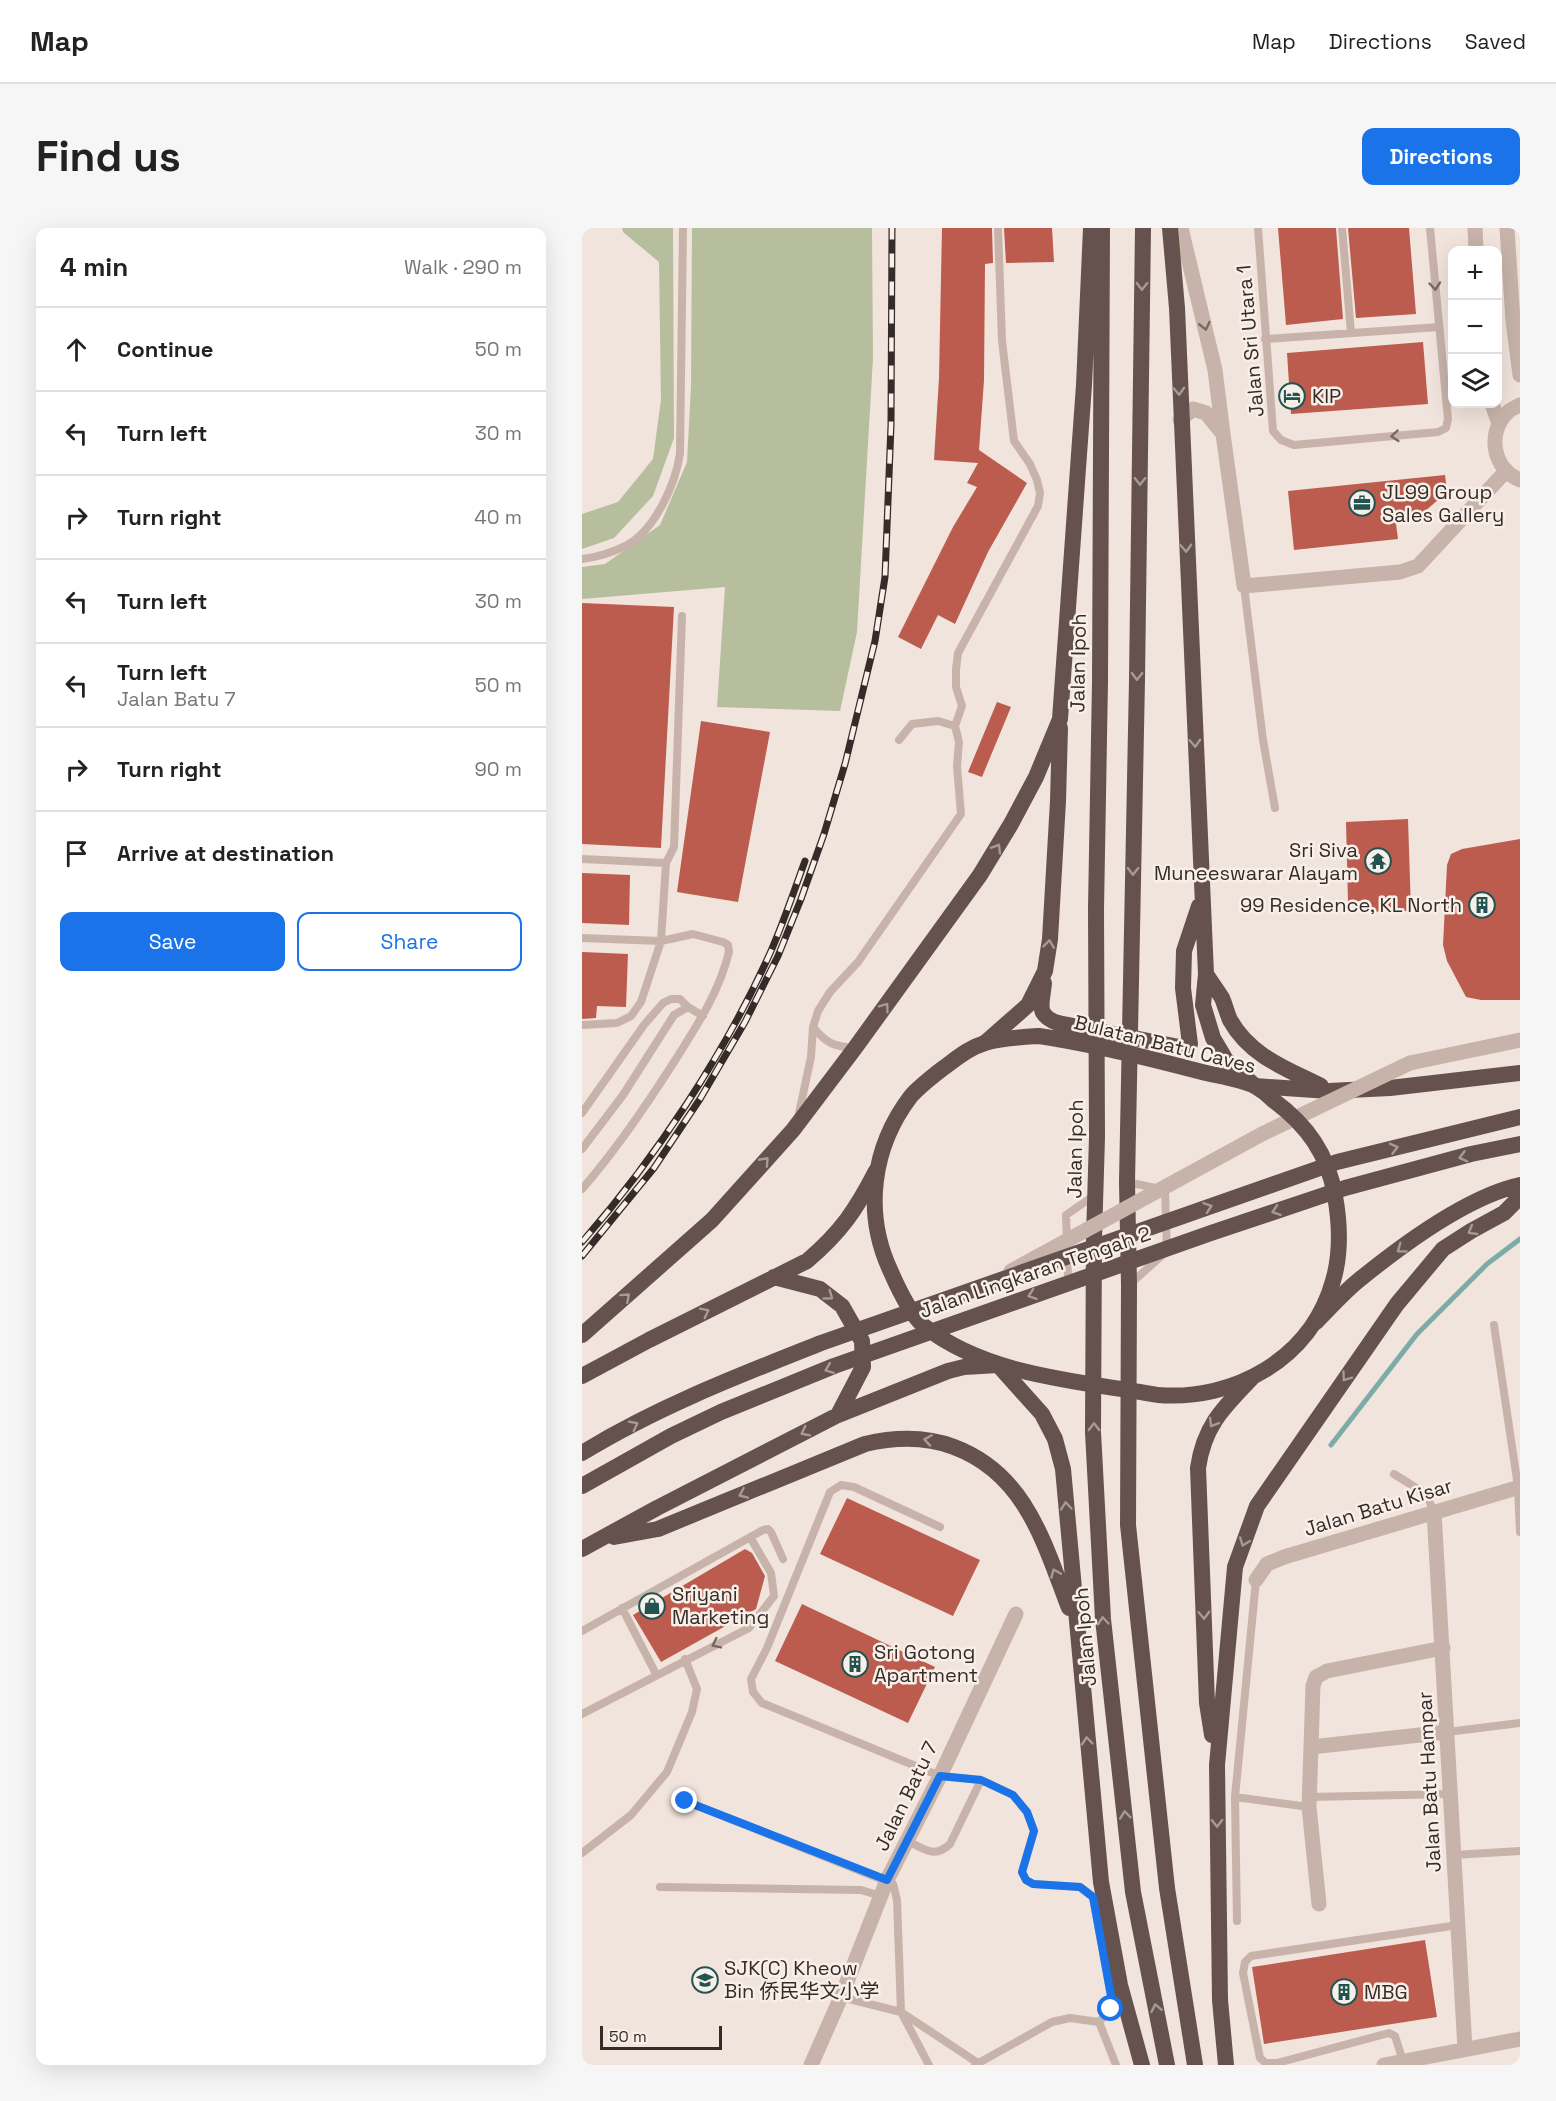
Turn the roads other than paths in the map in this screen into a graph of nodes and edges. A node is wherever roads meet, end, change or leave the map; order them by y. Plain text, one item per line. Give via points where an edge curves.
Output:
1 (683, 228) edge
2 (998, 228) edge
3 (1091, 228) edge
4 (1102, 228) edge
5 (1143, 228) edge
6 (1170, 228) edge
7 (1182, 228) edge
8 (1258, 228) edge
9 (1342, 228) edge
10 (1430, 228) edge
11 (1475, 228) edge
12 (1507, 228) edge
13 (1476, 246) edge
14 (1439, 327) junction
15 (1351, 333) junction
16 (1265, 339) junction
17 (1520, 375) edge
18 (1520, 405) edge
19 (1493, 408) edge
20 (1180, 420) junction
21 (1499, 424) junction
22 (1223, 434) junction
23 (1506, 471) junction
24 (1520, 480) edge
25 (582, 559) edge
26 (1244, 586) junction
27 (682, 616) dead end
28 (1060, 719) junction
29 (955, 726) junction
30 (899, 740) dead end
31 (1275, 807) dead end
32 (582, 859) edge
33 (666, 863) junction
34 (1203, 896) junction
35 (582, 938) edge
36 (661, 940) junction
37 (1045, 971) junction
38 (1206, 974) junction
39 (688, 1007) junction
40 (703, 1016) junction
41 (582, 1025) edge
42 (813, 1027) junction
43 (1520, 1040) edge
44 (986, 1042) junction
45 (855, 1048) junction
46 (1520, 1072) edge
47 (1255, 1086) junction
48 (1329, 1091) junction
49 (582, 1113) edge
50 (1520, 1117) edge
51 (793, 1130) junction
52 (1520, 1143) edge
53 (582, 1149) edge
54 (876, 1171) junction
55 (1127, 1182) junction
56 (1520, 1185) edge
57 (582, 1189) edge
58 (1095, 1195) junction
59 (1520, 1197) edge
60 (774, 1278) junction
61 (989, 1283) junction
62 (1129, 1285) junction
63 (1094, 1291) junction
64 (599, 1321) junction
65 (1494, 1325) dead end
66 (582, 1327) edge
67 (1307, 1331) junction
68 (582, 1335) edge
69 (998, 1365) junction
70 (582, 1376) edge
71 (1251, 1379) junction
72 (838, 1415) junction
73 (582, 1453) edge
74 (1394, 1474) dead end
75 (582, 1486) edge
76 (1519, 1487) edge
77 (1434, 1512) junction
78 (940, 1527) dead end
79 (1520, 1533) edge
80 (750, 1536) junction
81 (601, 1539) junction
82 (582, 1550) edge
83 (783, 1559) dead end
84 (1256, 1580) joint
85 (622, 1608) junction
86 (1016, 1614) dead end
87 (1077, 1627) junction
88 (582, 1631) edge
89 (1443, 1648) junction
90 (685, 1659) junction
91 (656, 1674) junction
92 (582, 1714) edge
93 (1520, 1723) edge
94 (1447, 1732) junction
95 (1311, 1747) junction
96 (1216, 1765) junction
97 (940, 1776) junction
98 (981, 1780) junction
99 (1451, 1794) junction
100 (1234, 1797) junction
101 (685, 1801) dead end
102 (1309, 1802) junction
103 (907, 1841) junction
104 (1520, 1851) edge
105 (582, 1853) edge
106 (1454, 1855) junction
107 (887, 1880) junction
108 (660, 1887) dead end
109 (881, 1896) junction
110 (1319, 1904) dead end
111 (1237, 1921) dead end
112 (1458, 1925) junction
113 (841, 1996) junction
114 (901, 2012) junction
115 (1099, 2022) junction
116 (1520, 2039) edge
117 (1465, 2049) junction
118 (1403, 2061) junction
119 (1227, 2063) edge
120 (977, 2064) edge
121 (811, 2065) edge
122 (929, 2065) edge
123 (1116, 2065) edge
124 (1142, 2065) edge
125 (1167, 2065) edge
126 (1195, 2065) edge
127 (1384, 2065) edge

1 - 25 lane via 680,453 675,478 664,502 638,537 628,545
2 - 29 lane via 1002,341 1014,441 1030,464 1040,493 1038,506 958,653 956,687 962,706
3 - 28 highway
4 - 58 highway, Jalan Ipoh
5 -> 55 highway
6 -> 20 highway
7 -> 22 street via 1215,370
8 - 16 lane, Jalan Sri Utara 1
9 - 15 lane
10 -> 14 lane, Jalan Sri Utara 1
11 - 13 street
12 - 17 street
14 - 15 lane
14 -> 16 lane, Jalan Sri Utara 1 via 1446,428 1438,432 1294,445 1281,440 1274,431
15 - 16 lane
18 - 21 street
19 - 21 street
20 - 22 street via 1193,409 1206,413
20 -> 34 highway
21 - 23 street via 1495,448
22 - 26 street
23 - 24 street
23 - 26 street via 1418,566 1400,572
26 - 31 lane
27 - 33 lane via 674,847
37 -> 28 highway via 1057,824
45 -> 28 highway via 980,875 1036,777
29 - 30 lane via 938,721 912,724
29 - 42 lane via 961,814 858,962 830,992
32 - 33 lane
33 - 36 lane
34 - 37 highway, bridge via 1184,951 1190,1044 1185,1048 1045,1018
34 - 38 highway
35 - 36 lane
36 - 40 lane via 693,934 728,945 727,963
36 - 41 lane via 641,1002 631,1016 617,1023
37 - 44 highway via 1028,1005
38 - 47 highway via 1203,1005 1213,1038 1226,1060
38 - 48 highway via 1243,1038 1288,1072
39 - 40 lane
39 - 49 lane via 680,999 663,1002
39 - 53 lane via 674,1016
40 - 57 lane via 648,1103
42 - 45 lane via 831,1044
42 - 51 lane via 806,1084
43 - 61 street, bridge via 1410,1063 1262,1134
44 - 47 highway, Bulatan Batu Caves, bridge via 1056,1038
44 - 54 highway, Bulatan Batu Caves, bridge via 961,1055 912,1095 886,1140
45 - 51 highway
46 - 48 highway via 1390,1088
47 - 48 highway
47 - 67 highway, Bulatan Batu Caves, bridge via 1314,1138 1334,1188 1339,1238 1336,1269 1327,1299
61 -> 50 highway, Jalan Lingkaran Tengah 2, bridge via 1337,1162
64 -> 51 highway via 712,1220
52 -> 75 highway, Jalan Lingkaran Tengah 2, bridge via 1345,1188 834,1366 721,1412
54 - 60 highway via 847,1223 828,1243 807,1261
54 - 69 highway, Bulatan Batu Caves, bridge via 874,1197 879,1241 900,1291 922,1324 957,1348
55 - 62 highway
55 - 62 lane via 1165,1190 1167,1251
56 -> 67 highway via 1449,1215 1358,1281
58 - 63 highway, Jalan Ipoh
58 - 63 lane via 1066,1215 1068,1277
59 -> 96 highway via 1504,1213 1443,1249 1419,1276 1257,1506 1235,1566
70 -> 60 highway
60 -> 72 highway via 819,1289 842,1306 862,1341 863,1367
73 -> 61 highway, Jalan Lingkaran Tengah 2, bridge via 669,1407 748,1372
62 - 126 highway via 1128,1525 1167,1888
125 -> 63 highway, Jalan Ipoh via 1133,1892 1103,1619 1094,1432
64 - 66 lane
64 - 68 highway
65 - 76 lane
67 - 71 highway, Bulatan Batu Caves, bridge via 1283,1358
69 - 71 highway, Bulatan Batu Caves, bridge via 1180,1397
69 - 72 highway via 948,1371
87 -> 69 highway via 1063,1469 1055,1439 1032,1401
71 -> 96 highway via 1215,1418 1203,1443 1198,1468 1207,1703
72 -> 81 highway
74 - 77 lane via 1426,1494
76 - 77 street, Jalan Batu Kisar
76 - 79 lane
77 - 84 street, Jalan Batu Kisar via 1284,1557 1267,1564
77 - 89 street, Jalan Batu Hampar
78 - 97 lane via 854,1487 841,1485 830,1492 751,1678 753,1692 762,1703
80 - 83 lane via 768,1529
80 - 85 lane
80 -> 90 lane via 771,1573 774,1596 749,1628
81 - 82 highway
87 -> 81 highway via 1031,1516 1013,1488 968,1452 932,1441 893,1439 865,1444 658,1529
84 - 100 lane
85 - 88 lane
85 - 91 lane
86 - 97 street, Jalan Batu 7
124 -> 87 highway via 1120,1984 1101,1882
89 - 94 street, Jalan Batu Hampar
89 - 95 street via 1327,1671 1316,1677
90 - 91 lane
90 - 105 lane via 697,1689 692,1712 667,1772 631,1815
91 - 92 lane
93 - 94 lane
94 - 95 street
94 - 99 street, Jalan Batu Hampar
95 - 102 street
96 -> 119 highway via 1220,2000
97 - 98 lane
97 - 103 street, Jalan Batu 7
98 - 103 lane via 944,1849 930,1852
98 - 115 lane via 1013,1795 1027,1812 1034,1831 1022,1872 1026,1880 1033,1884 1080,1887 1093,1897 1111,1996 1111,2009
99 - 102 lane
99 - 106 street, Jalan Batu Hampar
100 - 102 lane
100 - 111 lane
101 - 107 lane
102 - 110 street
103 - 107 street, Jalan Batu 7
104 - 106 lane
106 - 112 street, Jalan Batu Hampar
107 - 109 street, Jalan Batu 7
107 - 114 lane via 893,1884 897,1900
108 - 109 lane via 861,1890
109 - 113 street, Jalan Batu 7
112 - 117 street, Jalan Batu Hampar
112 - 118 lane via 1251,1956 1245,1962 1243,1973 1260,2058 1266,2063 1389,2033 1395,2036
113 - 114 lane
113 - 121 street, Jalan Batu 7
114 - 120 lane
114 - 122 lane
115 - 120 lane via 1070,2018 1052,2022
115 - 123 lane
116 - 117 street
117 - 118 street
118 - 127 street

